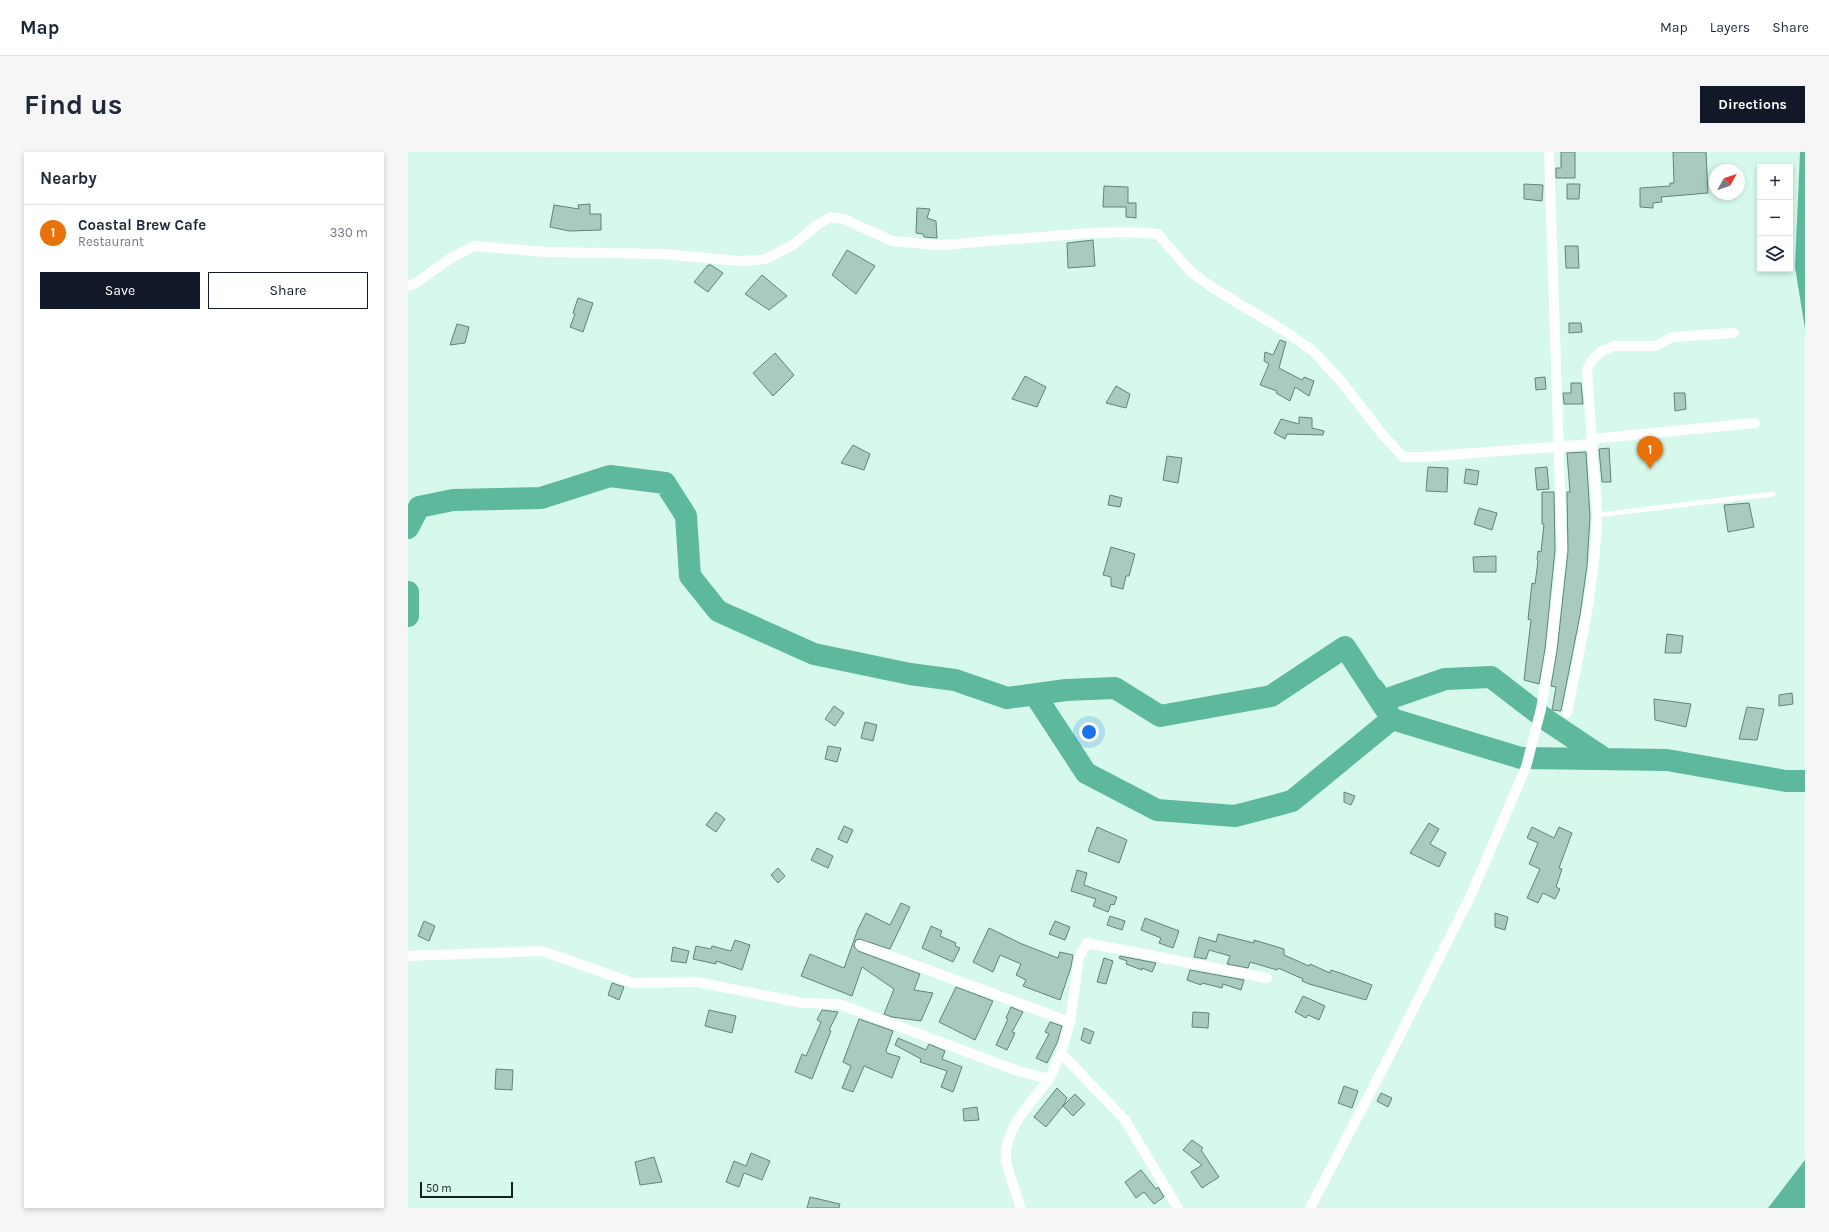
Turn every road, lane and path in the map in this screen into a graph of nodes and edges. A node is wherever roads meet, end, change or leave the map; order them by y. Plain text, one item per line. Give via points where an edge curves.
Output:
1 (1548, 152) edge
2 (408, 286) edge
3 (1734, 333) dead end
4 (1755, 423) dead end
5 (1592, 441) junction
6 (1557, 448) junction
7 (1773, 494) dead end
8 (1597, 515) junction
9 (1567, 713) dead end
10 (860, 945) dead end
11 (408, 956) edge
12 (1267, 978) dead end
13 (1070, 1022) junction
14 (1061, 1054) junction
15 (1049, 1079) junction
16 (1020, 1206) dead end
17 (1178, 1208) edge
18 (1310, 1208) edge

1 - 6 street
2 - 6 street via 474,246 546,252 662,254 741,261 766,259 793,245 830,217 844,219 892,241 940,245 1090,233 1158,234 1196,275 1213,288 1313,351 1403,456 1423,457
3 - 5 street via 1672,337 1656,346 1614,346 1602,351 1592,360 1588,370
4 - 5 street
5 - 6 street
5 - 8 street
6 - 18 street via 1562,550 1551,650 1541,709 1526,767 1470,897
7 - 8 lane
8 - 9 street via 1591,591
10 - 13 street
11 - 15 street via 542,951 633,983 697,982 803,1003 839,1004 1018,1071
12 - 13 street via 1087,942 1079,958
13 - 14 street
14 - 15 street
14 - 17 street via 1125,1120
15 - 16 street via 1007,1139 1006,1163

